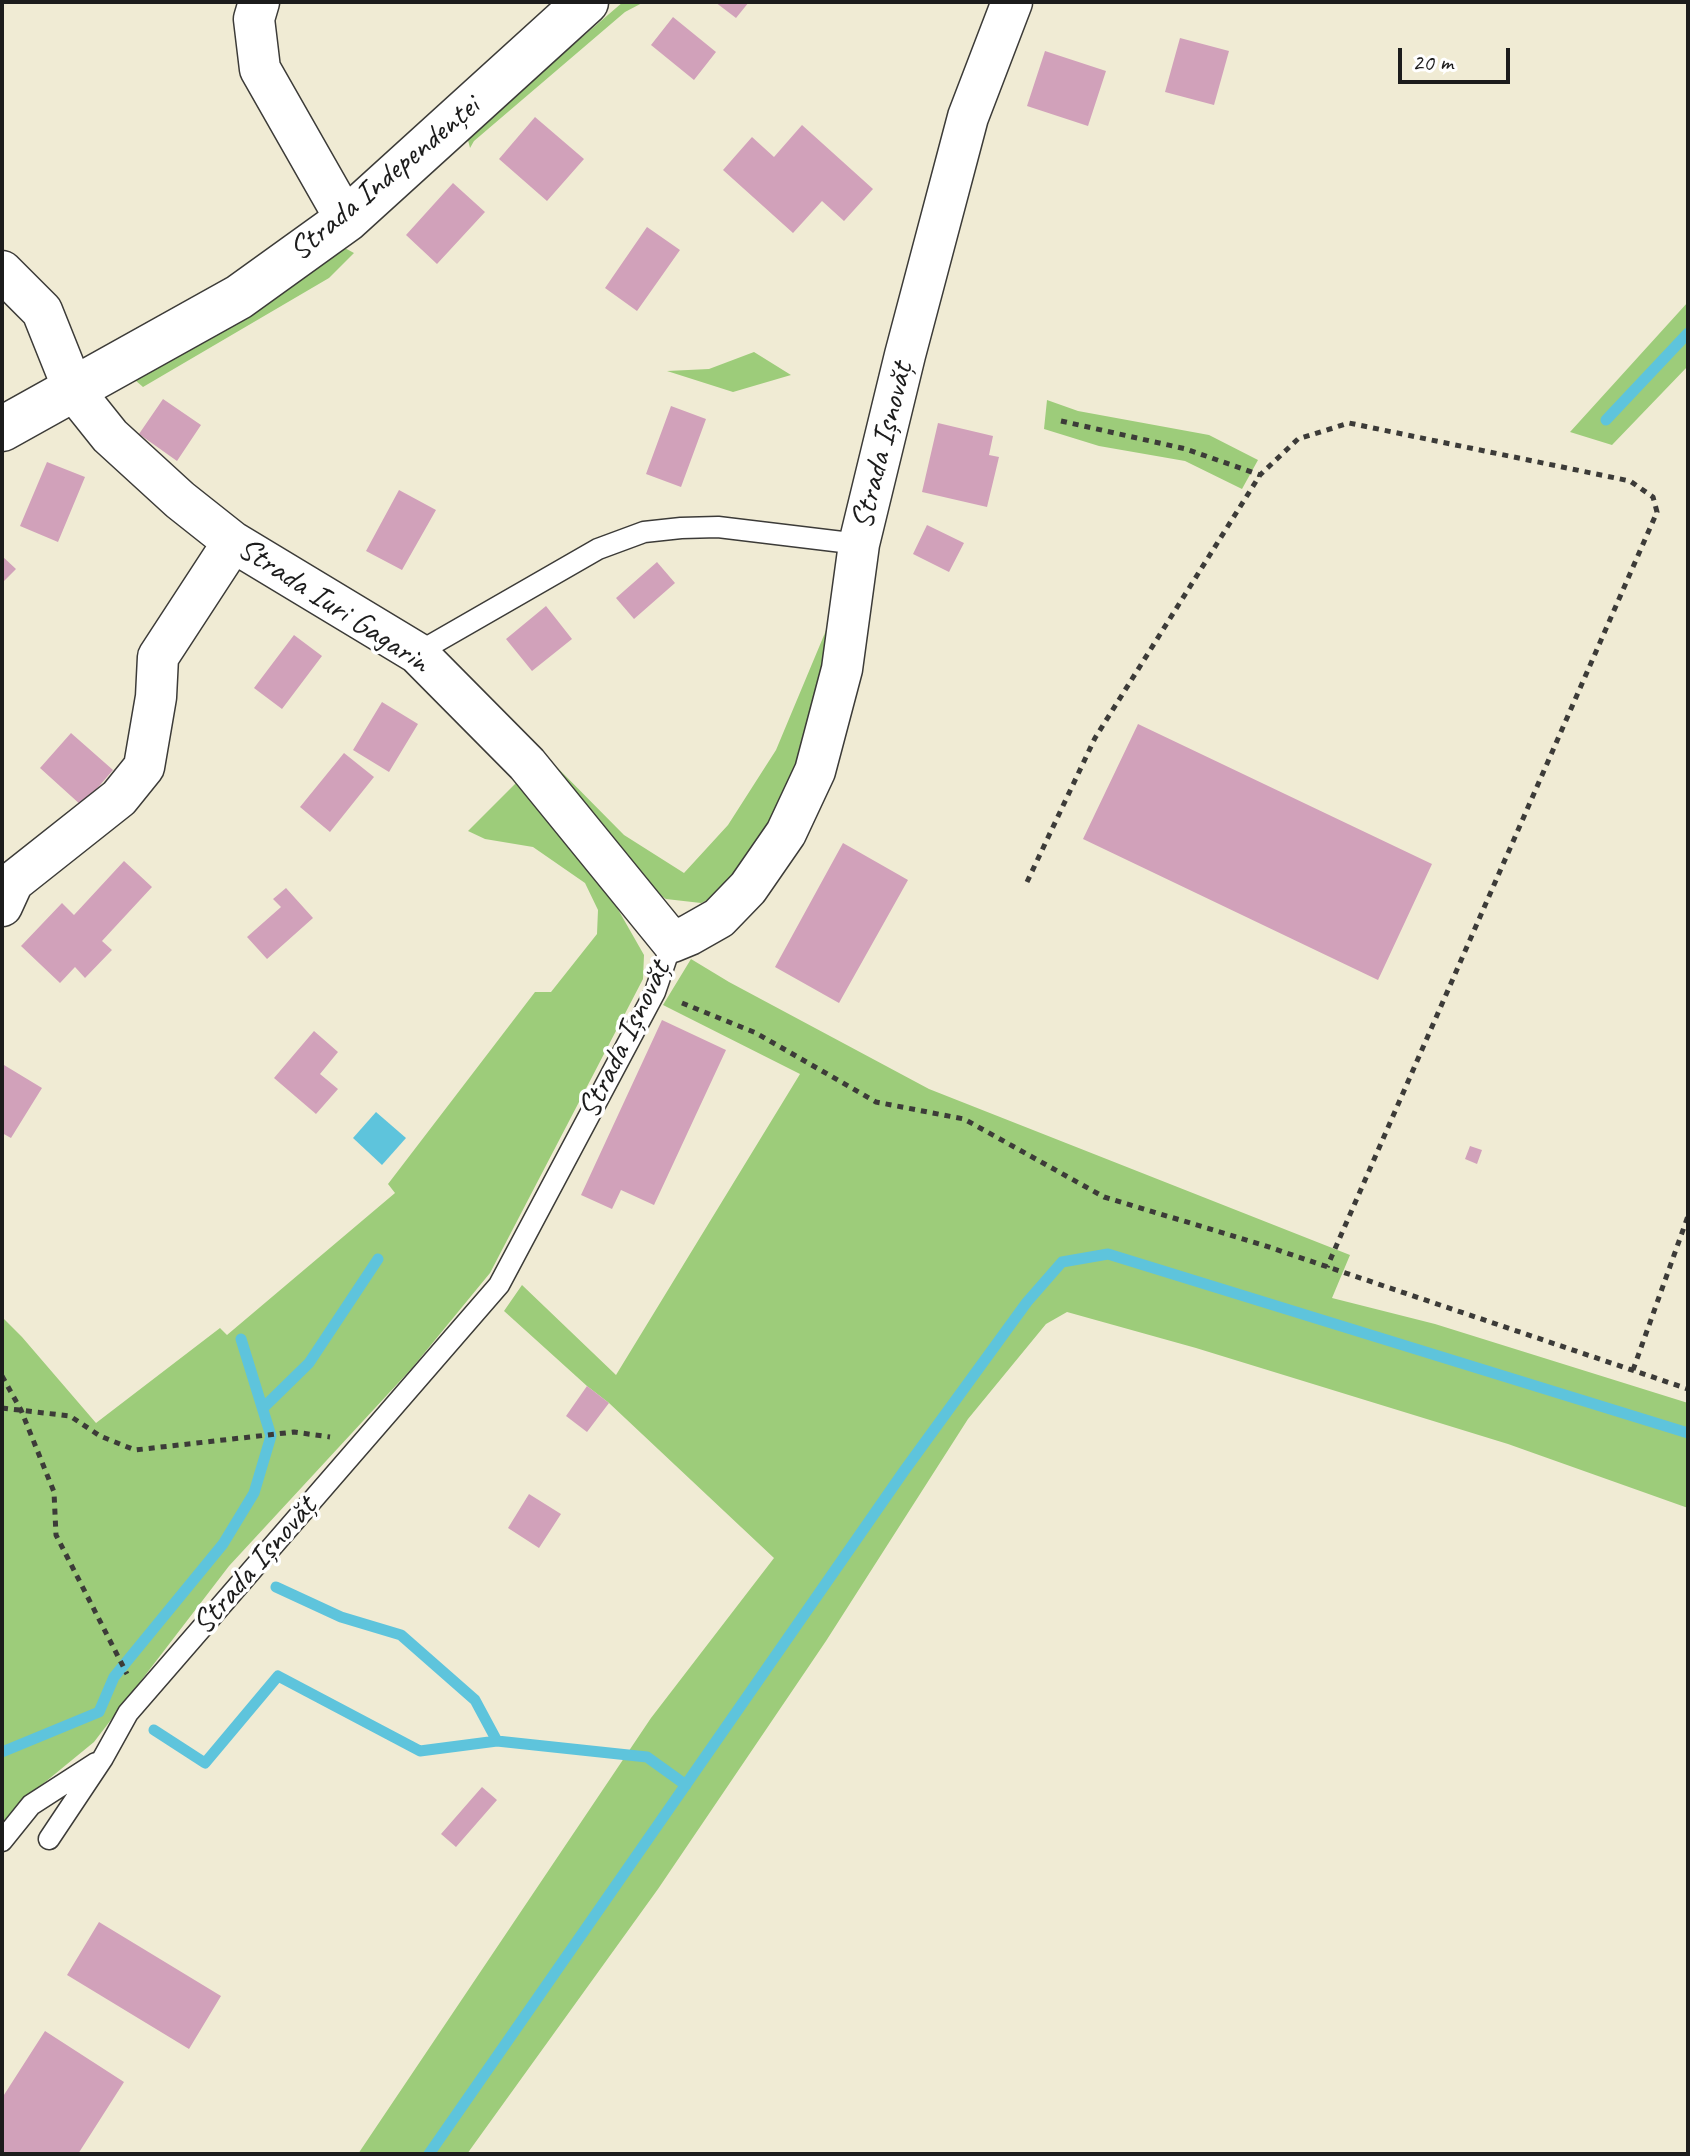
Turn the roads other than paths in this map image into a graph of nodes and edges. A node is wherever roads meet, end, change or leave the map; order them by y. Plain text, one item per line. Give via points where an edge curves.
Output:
1 (259, 2) edge
2 (586, 2) edge
3 (1012, 2) edge
4 (346, 220) junction
5 (2, 271) edge
6 (74, 391) junction
7 (2, 429) edge
8 (233, 542) junction
9 (859, 544) junction
10 (417, 653) junction
11 (2, 906) edge
12 (672, 942) junction
13 (103, 1758) junction
14 (49, 1839) dead end
15 (2, 1841) edge

1 - 4 street via 254,19 260,69
2 - 4 main road, Strada Independenței
3 - 9 street, Strada Ișnovăț via 968,117
4 - 6 main road, Strada Independenței via 239,297
5 - 6 street, Strada Iuri Gagarin via 42,311
6 - 7 main road, Strada Independenței
6 - 8 street, Strada Iuri Gagarin via 110,436
8 - 10 street, Strada Iuri Gagarin
8 - 11 street via 158,657 144,767 119,798 13,882
9 - 10 lane via 718,527 644,532 598,549
9 - 12 street, Strada Ișnovăț via 842,669 815,771 786,833 748,888 719,918
10 - 12 street, Strada Iuri Gagarin via 527,764
12 - 13 lane, Strada Ișnovăț via 655,992 499,1285 128,1713
13 - 14 lane, Strada Ișnovăț
13 - 15 lane via 31,1805

